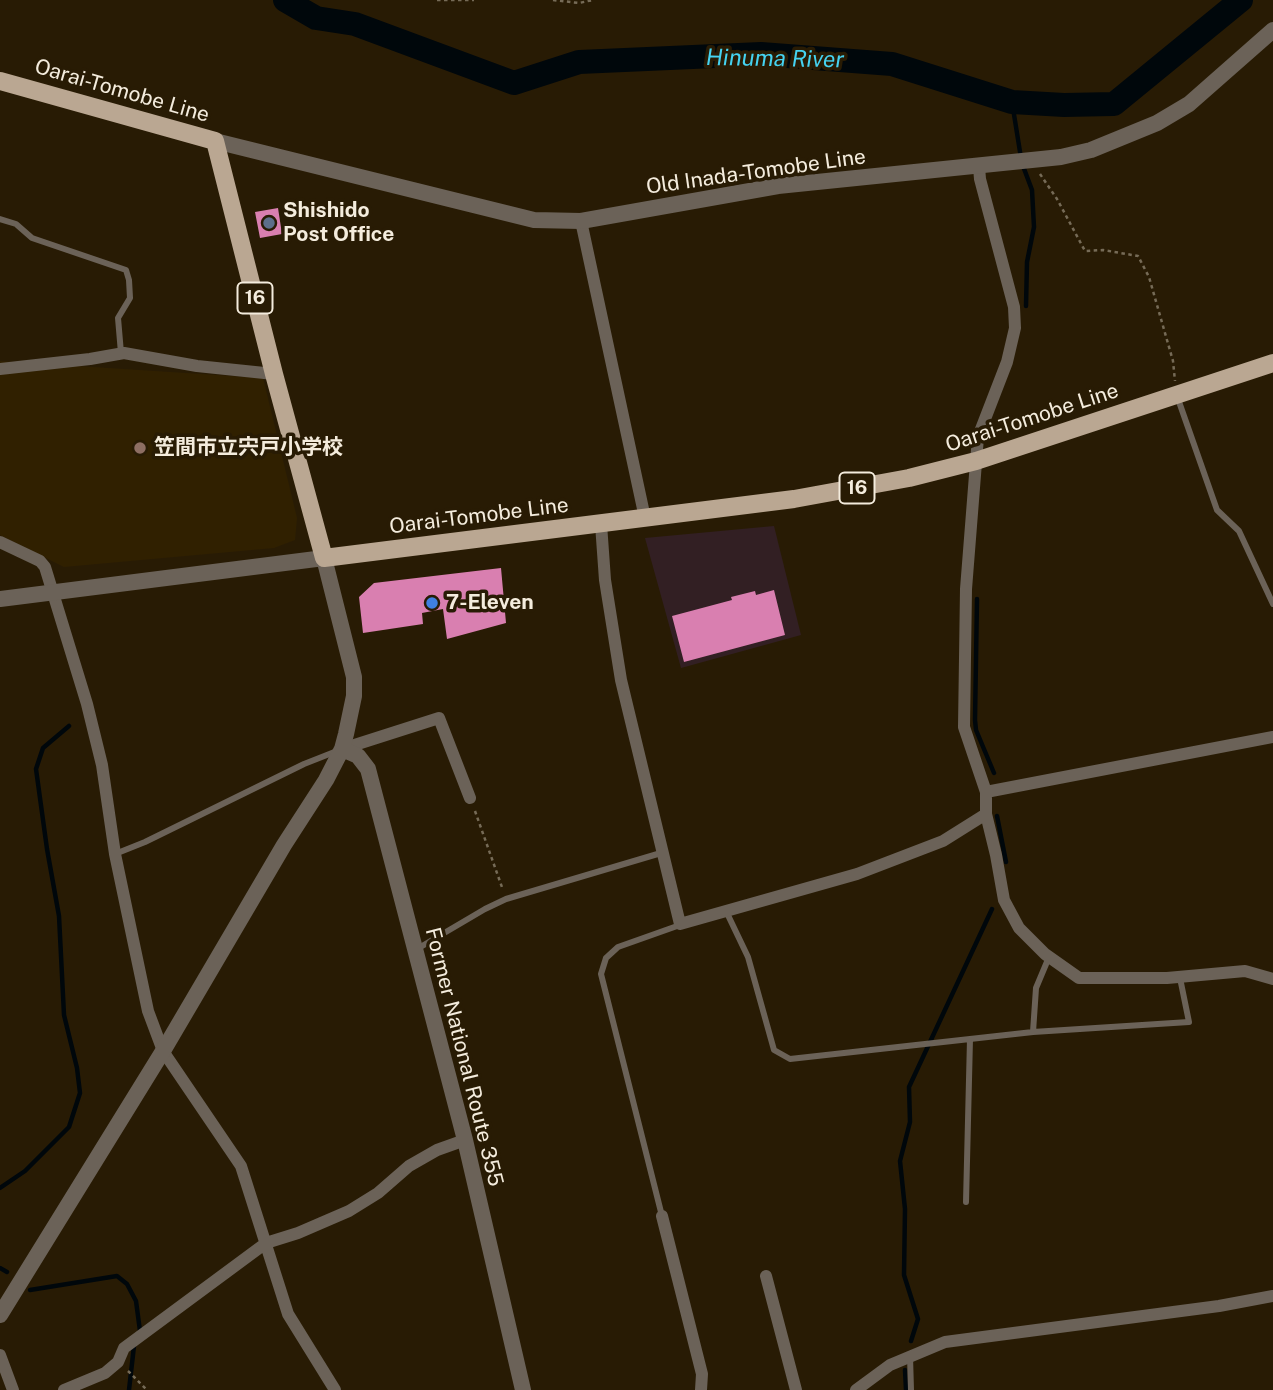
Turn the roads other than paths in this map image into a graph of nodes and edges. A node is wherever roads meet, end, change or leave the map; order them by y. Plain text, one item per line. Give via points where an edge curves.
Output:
1 (1273, 30) edge
2 (0, 82) edge
3 (215, 141) junction
4 (979, 167) junction
5 (0, 219) edge
6 (581, 221) junction
7 (121, 354) junction
8 (1273, 363) edge
9 (0, 369) edge
10 (274, 374) junction
11 (1176, 394) junction
12 (975, 461) junction
13 (645, 518) junction
14 (601, 524) junction
15 (0, 542) edge
16 (324, 558) junction
17 (52, 592) junction
18 (0, 599) edge
19 (1273, 604) edge
20 (1273, 737) edge
21 (342, 749) junction
22 (986, 792) junction
23 (470, 797) road end
24 (986, 814) junction
25 (661, 853) junction
26 (115, 854) junction
27 (726, 911) junction
28 (680, 924) junction
29 (415, 950) junction
30 (1048, 957) junction
31 (1180, 976) junction
32 (1273, 979) edge
33 (1033, 1032) junction
34 (970, 1040) junction
35 (163, 1051) junction
36 (465, 1140) junction
37 (966, 1202) dead end
38 (662, 1216) joint
39 (266, 1243) junction
40 (766, 1276) dead end
41 (1273, 1296) edge
42 (0, 1315) edge
43 (0, 1355) edge
44 (910, 1356) junction
45 (13, 1390) edge
46 (64, 1390) edge
47 (335, 1390) edge
48 (523, 1390) edge
49 (701, 1390) edge
50 (796, 1390) edge
51 (856, 1390) edge
52 (911, 1390) edge

1 - 4 street, Old Inada-Tomobe Line via 1189,104 1157,123 1061,158
2 - 3 main road, Oarai-Tomobe Line
3 - 6 street, Old Inada-Tomobe Line via 534,220
3 - 10 main road, Oarai-Tomobe Line / 16
4 - 6 street, Old Inada-Tomobe Line via 778,187
4 - 12 street via 1014,307 1015,328 978,437
5 - 7 lane via 33,237 126,270 130,298 118,318
6 - 13 street
7 - 9 street
7 - 10 street
8 - 11 main road, Oarai-Tomobe Line / 16
10 - 16 main road, Oarai-Tomobe Line / 16
11 - 12 main road, Oarai-Tomobe Line / 16
11 - 19 lane via 1217,510 1239,531
12 - 13 main road, Oarai-Tomobe Line / 16 via 863,487
12 - 22 street via 964,636 964,727
13 - 14 main road, Oarai-Tomobe Line / 16
14 - 16 main road, Oarai-Tomobe Line / 16
14 - 25 street via 615,648
15 - 17 street via 40,561
16 - 17 street
16 - 21 street via 354,677
17 - 18 street
17 - 26 street via 102,765
20 - 22 street
21 - 23 street via 439,718
21 - 26 lane
21 - 29 street, Former National Route 355 via 358,756 368,769
21 - 35 street
22 - 24 street
24 - 27 street via 943,841 856,874
24 - 30 street via 1004,900 1019,928
25 - 28 street
25 - 29 lane via 506,899
26 - 35 street via 148,1011
27 - 28 street
27 - 34 lane via 748,957 774,1050 790,1059
28 - 38 lane via 618,947 606,958 601,974
29 - 36 street, Former National Route 355
30 - 31 street via 1079,978
30 - 33 lane via 1036,988
31 - 32 street via 1245,971
31 - 33 lane via 1189,1022
33 - 34 lane
34 - 37 lane
35 - 39 street via 242,1166
35 - 42 street
36 - 39 street via 409,1166 349,1211
36 - 48 street, Former National Route 355
38 - 49 street via 702,1374
39 - 46 street via 124,1348 118,1362 105,1373
39 - 47 street via 288,1314
40 - 50 street
41 - 44 street via 945,1342
43 - 45 street
44 - 51 street
44 - 52 lane

